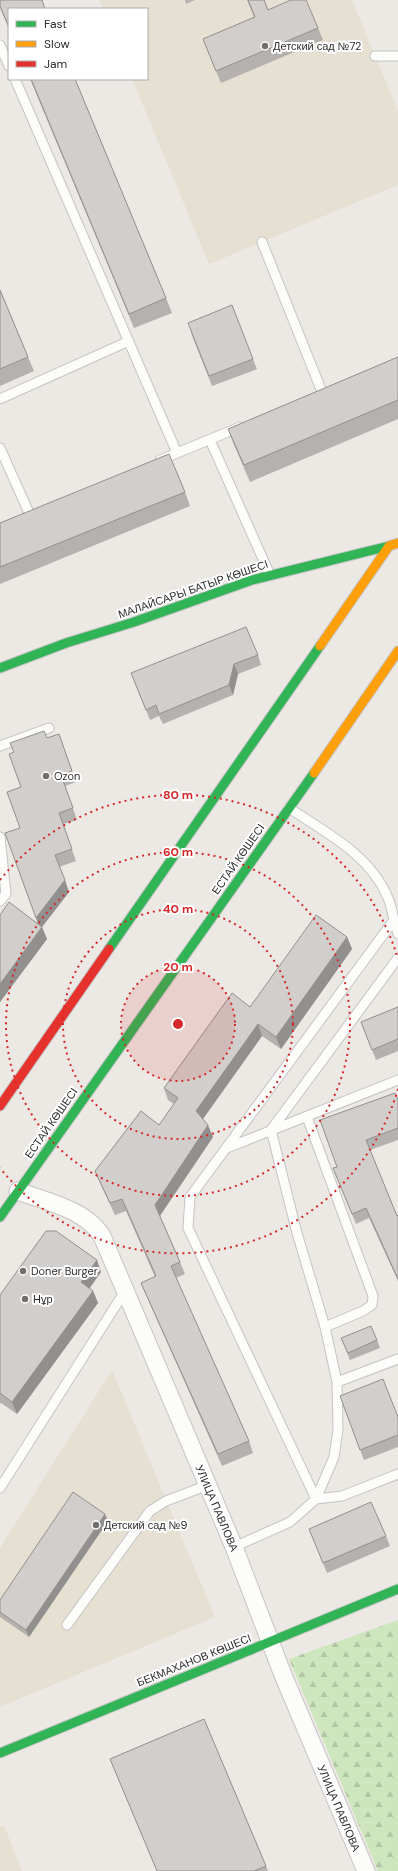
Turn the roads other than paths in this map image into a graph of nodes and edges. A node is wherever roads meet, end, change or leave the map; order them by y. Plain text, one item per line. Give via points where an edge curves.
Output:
1 (0, 45) edge
2 (375, 56) dead end
3 (398, 56) edge
4 (8, 64) edge
5 (15, 80) edge
6 (262, 242) dead end
7 (129, 341) junction
8 (322, 392) edge
9 (0, 399) edge
10 (252, 422) edge
11 (210, 440) junction
12 (0, 448) edge
13 (177, 453) junction
14 (149, 465) edge
15 (30, 515) edge
16 (394, 545) edge
17 (270, 575) junction
18 (398, 651) edge
19 (0, 668) edge
20 (49, 728) dead end
21 (0, 746) edge
22 (289, 808) junction
23 (0, 837) edge
24 (0, 901) edge
25 (394, 920) junction
26 (398, 934) edge
27 (398, 958) edge
28 (398, 1080) edge
29 (0, 1106) edge
30 (307, 1117) junction
31 (271, 1130) junction
32 (226, 1148) junction
33 (18, 1191) junction
34 (0, 1217) edge
35 (125, 1291) junction
36 (325, 1327) junction
37 (398, 1359) edge
38 (337, 1382) junction
39 (398, 1474) edge
40 (208, 1485) junction
41 (0, 1488) edge
42 (316, 1499) junction
43 (234, 1547) junction
44 (398, 1589) edge
45 (67, 1625) dead end
46 (270, 1642) junction
47 (0, 1753) edge
48 (366, 1871) edge

1 - 4 lane
2 - 3 lane
5 - 7 lane
6 - 8 lane
7 - 9 lane
7 - 13 lane
10 - 11 lane
11 - 13 lane
11 - 17 lane
12 - 15 lane
13 - 14 lane
16 - 17 main road, МАЛАЙСАРЫ БАТЫР КӨШЕСІ
16 - 29 main road
17 - 19 main road, МАЛАЙСАРЫ БАТЫР КӨШЕСІ via 66,643
18 - 22 main road, ЕСТАЙ КӨШЕСІ
20 - 21 lane
22 - 25 lane via 359,857 373,873 387,896
22 - 33 main road, ЕСТАЙ КӨШЕСІ
23 - 24 lane via 6,894
25 - 26 lane
25 - 32 lane
27 - 31 lane
28 - 30 lane
30 - 31 lane
30 - 36 lane via 373,1296 372,1305 364,1311
31 - 32 lane
31 - 36 lane via 297,1233
32 - 42 lane via 190,1197 188,1228
33 - 34 main road, ЕСТАЙ КӨШЕСІ
33 - 35 street, УЛИЦА ПАВЛОВА via 85,1217 97,1228
35 - 40 street, УЛИЦА ПАВЛОВА
35 - 41 lane
36 - 38 lane
37 - 38 lane
38 - 42 lane via 338,1430 334,1457
39 - 42 lane via 342,1496
40 - 43 street, УЛИЦА ПАВЛОВА
40 - 45 lane via 166,1501 150,1511
42 - 43 lane via 290,1522
43 - 46 street, УЛИЦА ПАВЛОВА
44 - 46 main road, БЕКМАХАНОВ КӨШЕСІ
46 - 47 main road, БЕКМАХАНОВ КӨШЕСІ
46 - 48 street, УЛИЦА ПАВЛОВА

